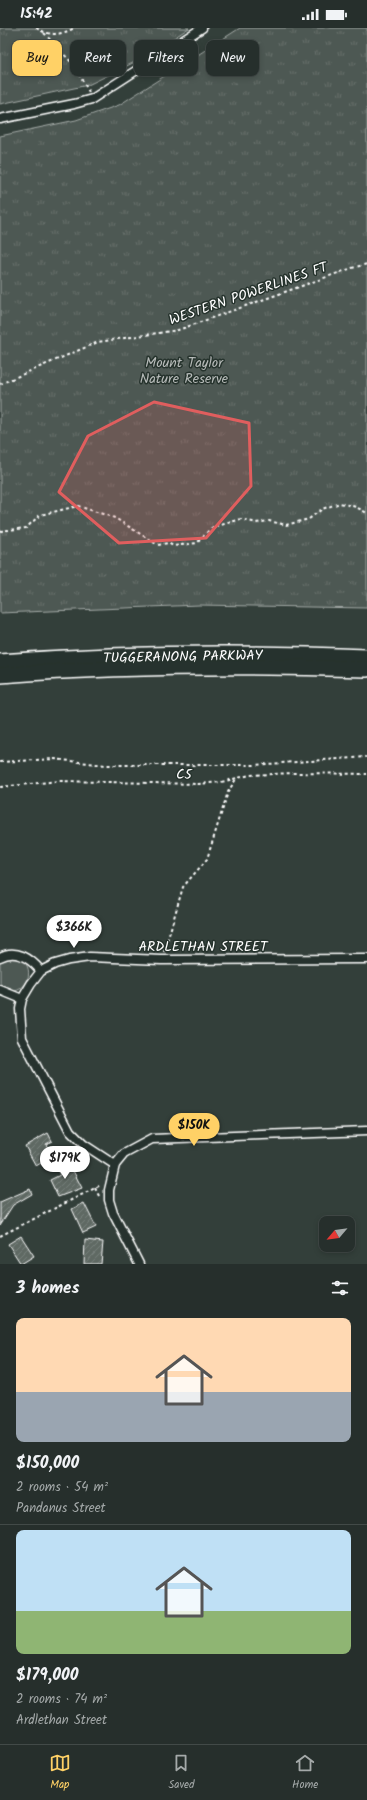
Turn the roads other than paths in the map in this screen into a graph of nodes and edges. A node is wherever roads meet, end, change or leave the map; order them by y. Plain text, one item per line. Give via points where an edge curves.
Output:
1 (202, 28) edge
2 (0, 119) edge
3 (367, 657) edge
4 (0, 662) edge
5 (367, 669) edge
6 (0, 675) edge
7 (0, 957) edge
8 (367, 959) edge
9 (41, 971) junction
10 (0, 990) edge
11 (22, 999) junction
12 (367, 1131) edge
13 (115, 1165) junction
14 (139, 1264) edge

1 - 2 street via 92,98
3 - 4 highway, TUGGERANONG PARKWAY via 234,654
5 - 6 highway, TUGGERANONG PARKWAY via 150,668
7 - 9 street via 10,954 24,956 34,962
8 - 9 street, ARDLETHAN STREET via 161,960 90,957 68,960
9 - 11 street, ARDLETHAN STREET
10 - 11 street
11 - 13 street, ARDLETHAN STREET via 22,1038 62,1117 70,1131 83,1144
12 - 13 street via 152,1139 124,1154
13 - 14 street via 110,1181 109,1200

